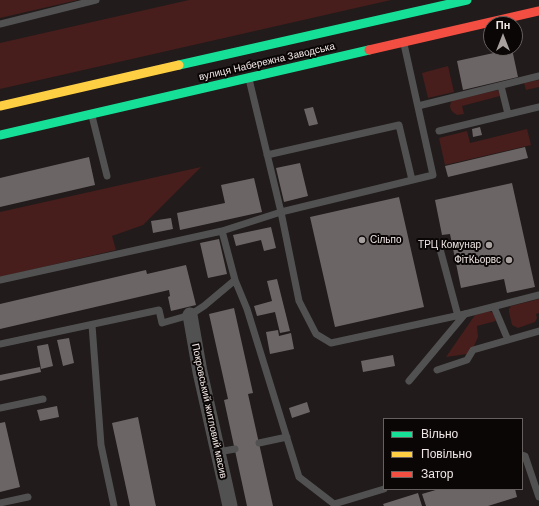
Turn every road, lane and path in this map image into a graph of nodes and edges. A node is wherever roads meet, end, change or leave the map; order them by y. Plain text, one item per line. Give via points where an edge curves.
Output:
1 (96, 0) edge
2 (467, 0) edge
3 (539, 11) edge
4 (0, 24) edge
5 (404, 43) junction
6 (539, 76) edge
7 (249, 77) junction
8 (501, 86) junction
9 (0, 106) edge
10 (418, 106) junction
11 (539, 106) edge
12 (92, 114) junction
13 (508, 114) junction
14 (439, 131) dead end
15 (0, 135) edge
16 (268, 155) junction
17 (107, 176) dead end
18 (412, 180) junction
19 (282, 212) junction
20 (222, 230) junction
21 (440, 249) dead end
22 (0, 280) edge
23 (235, 280) junction
24 (539, 295) edge
25 (494, 307) junction
26 (190, 315) junction
27 (461, 315) junction
28 (92, 325) junction
29 (539, 331) edge
30 (508, 340) junction
31 (0, 344) edge
32 (437, 370) dead end
33 (409, 381) dead end
34 (43, 399) dead end
35 (0, 408) edge
36 (287, 437) junction
37 (259, 443) dead end
38 (235, 449) dead end
39 (218, 452) junction
40 (523, 455) edge
41 (383, 489) edge
42 (539, 497) edge
43 (28, 498) dead end
44 (0, 503) edge
45 (114, 506) edge
46 (230, 506) edge

1 - 4 lane
2 - 9 main road, вулиця Набережна Заводська
3 - 5 main road, вулиця Набережна Заводська
5 - 7 main road, вулиця Набережна Заводська
5 - 10 lane
6 - 8 lane
7 - 12 main road, вулиця Набережна Заводська
7 - 16 lane
8 - 10 lane
8 - 13 lane
10 - 18 lane via 433,175
11 - 13 lane
12 - 15 main road, вулиця Набережна Заводська
12 - 17 lane
13 - 14 lane
16 - 18 lane via 399,125
16 - 19 lane
18 - 19 lane
19 - 20 lane
19 - 27 lane via 299,301 316,334 331,343
20 - 22 lane
20 - 23 lane
21 - 27 lane
23 - 26 lane
23 - 36 lane via 247,308
24 - 25 lane
25 - 27 lane
25 - 30 lane
26 - 28 lane via 162,323 159,310
26 - 39 street, Покровський житловий масив
27 - 33 lane
28 - 31 lane
28 - 45 lane via 101,444
29 - 30 lane
30 - 32 lane via 473,350 467,360
34 - 35 lane
36 - 37 lane
36 - 41 lane via 299,477 334,504
38 - 39 lane
39 - 46 street, Покровський житловий масив
40 - 42 lane
43 - 44 lane

